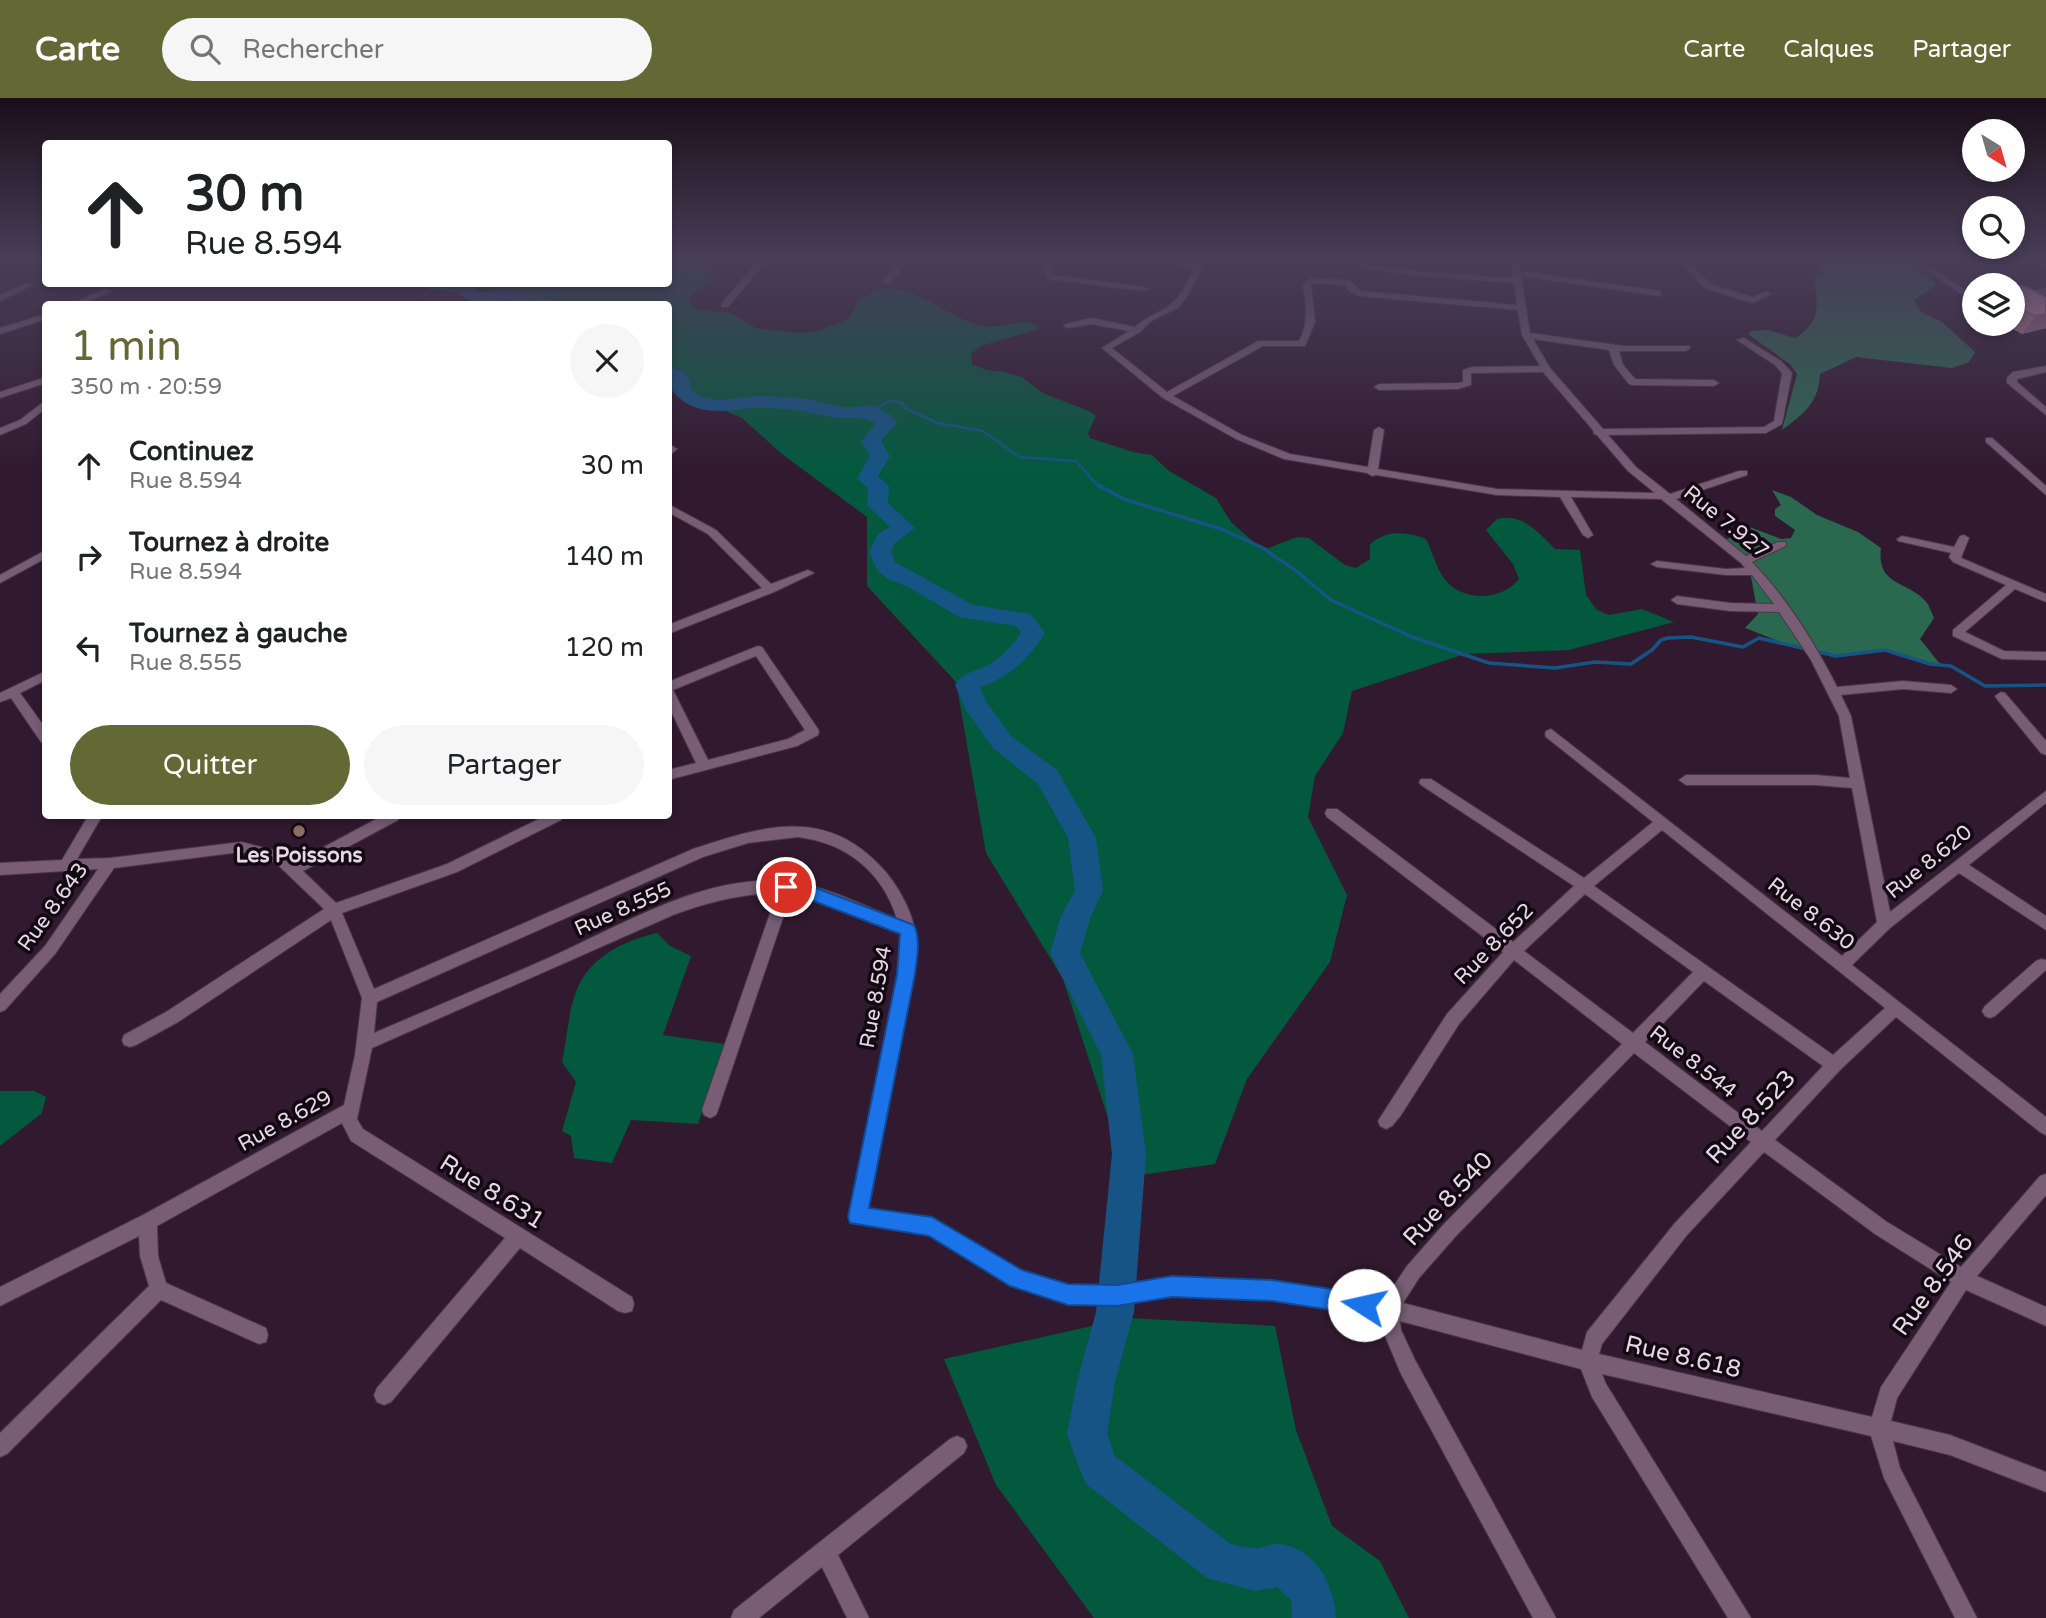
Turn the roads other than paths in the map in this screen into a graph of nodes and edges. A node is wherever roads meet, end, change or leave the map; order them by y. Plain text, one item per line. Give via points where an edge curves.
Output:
1 (1134, 332) edge
2 (1308, 332) edge
3 (1525, 332) edge
4 (1526, 335) junction
5 (1741, 340) dead end
6 (1613, 348) junction
7 (1686, 348) dead end
8 (1546, 369) junction
9 (2046, 369) edge
10 (42, 381) edge
11 (1714, 383) dead end
12 (1379, 387) dead end
13 (0, 395) edge
14 (1166, 396) junction
15 (2046, 412) edge
16 (41, 413) edge
17 (1379, 430) dead end
18 (0, 432) edge
19 (1597, 432) junction
20 (1989, 440) dead end
21 (1372, 473) junction
22 (1744, 473) dead end
23 (2046, 492) edge
24 (1564, 494) junction
25 (1664, 498) junction
26 (672, 509) edge
27 (1588, 535) dead end
28 (1964, 538) dead end
29 (1902, 539) dead end
30 (1782, 544) dead end
31 (1957, 551) junction
32 (42, 555) edge
33 (1745, 561) junction
34 (1657, 564) dead end
35 (1754, 571) junction
36 (808, 573) dead end
37 (0, 579) edge
38 (2014, 584) junction
39 (770, 589) junction
40 (2046, 598) edge
41 (1677, 600) dead end
42 (1782, 608) junction
43 (674, 628) edge
44 (2046, 656) edge
45 (42, 677) edge
46 (672, 687) edge
47 (1951, 689) dead end
48 (1831, 691) junction
49 (14, 692) junction
50 (2001, 696) dead end
51 (0, 698) edge
52 (672, 698) edge
53 (42, 733) edge
54 (1551, 734) dead end
55 (2040, 738) edge
56 (2046, 750) edge
57 (704, 766) junction
58 (672, 774) edge
59 (1686, 780) dead end
60 (1426, 782) dead end
61 (1856, 783) junction
62 (2046, 796) edge
63 (1332, 813) dead end
64 (93, 819) edge
65 (387, 819) edge
66 (550, 819) edge
67 (1663, 822) junction
68 (110, 863) junction
69 (1958, 865) junction
70 (66, 866) junction
71 (0, 869) edge
72 (293, 870) junction
73 (1583, 885) junction
74 (786, 887) junction
75 (334, 910) junction
76 (1885, 924) junction
77 (2046, 924) edge
78 (908, 930) junction
79 (1513, 950) junction
80 (1842, 965) junction
81 (2044, 965) edge
82 (1704, 971) junction
83 (370, 998) junction
84 (0, 1005) edge
85 (1897, 1007) junction
86 (1990, 1011) dead end
87 (130, 1040) dead end
88 (1634, 1043) junction
89 (364, 1044) junction
90 (1834, 1065) junction
91 (350, 1110) junction
92 (710, 1110) dead end
93 (1386, 1121) dead end
94 (2046, 1127) edge
95 (1761, 1140) junction
96 (2046, 1182) edge
97 (149, 1221) junction
98 (517, 1237) junction
99 (1963, 1279) junction
100 (159, 1289) junction
101 (1272, 1290) joint
102 (0, 1297) edge
103 (625, 1304) dead end
104 (1389, 1309) junction
105 (2046, 1317) edge
106 (259, 1335) dead end
107 (1588, 1360) junction
108 (384, 1395) dead end
109 (1879, 1428) junction
110 (957, 1446) dead end
111 (0, 1447) edge
112 (2046, 1482) edge
113 (825, 1551) junction
114 (742, 1618) edge
115 (858, 1618) edge
116 (1545, 1618) edge
117 (1740, 1618) edge
118 (1966, 1618) edge

1 - 14 street via 1105,348
2 - 14 street via 1302,344 1261,343
3 - 4 street, Rue 7.927
4 - 6 street
4 - 8 street, Rue 7.927
5 - 19 street via 1787,373 1779,422 1774,426
6 - 7 street
6 - 11 street via 1632,382
8 - 12 street via 1472,370 1466,372 1468,383 1458,386
8 - 19 street, Rue 7.927
9 - 15 street via 2016,374 2012,383
10 - 13 street
14 - 21 street via 1279,454
16 - 18 street
17 - 21 street
19 - 25 street, Rue 7.927
20 - 23 street
21 - 24 street via 1497,492
22 - 25 street
24 - 25 street
24 - 27 street
25 - 33 street, Rue 7.927
26 - 39 street via 712,532
28 - 31 street
29 - 31 street
30 - 33 street
31 - 38 street via 1957,560
32 - 37 street
33 - 35 street, Rue 7.927
34 - 35 street
35 - 42 street, Rue 7.927
36 - 39 street
38 - 40 street
38 - 44 street via 1957,633 2001,655
39 - 43 street
41 - 42 street
42 - 48 street, Rue 7.927 via 1817,659
45 - 49 street
46 - 57 street via 758,650 813,732
47 - 48 street via 1903,685
48 - 61 street, Rue 7.927 via 1845,716
49 - 51 street
49 - 53 street
50 - 55 street
52 - 57 street
54 - 67 street, Rue 8.630
55 - 56 street
57 - 58 street
59 - 61 street
60 - 73 street, Rue 8.523
61 - 76 street, Rue 7.927
62 - 69 street, Rue 8.620
63 - 79 street, Rue 8.544
64 - 70 street
65 - 72 street
66 - 75 street via 452,868
67 - 73 street, Rue 8.652
67 - 80 street, Rue 8.630
68 - 70 street, Rue 8.629
68 - 72 street, Rue 8.629 via 241,847 273,855
68 - 84 street, Rue 8.643 via 50,950
69 - 76 street, Rue 8.620
69 - 77 street
70 - 71 street, Rue 8.629
72 - 75 street, Rue 8.629
73 - 79 street, Rue 8.652
73 - 82 street, Rue 8.523
74 - 78 street, Rue 8.555
74 - 89 street, Rue 8.555 via 733,890 667,910
74 - 92 street
75 - 83 street, Rue 8.629
75 - 87 street
76 - 80 street, Rue 8.620
78 - 83 street, Rue 8.594 via 895,896 872,863 849,843 818,835 769,832 698,853
78 - 101 street, Rue 8.594 via 906,974 858,1217 932,1227 1018,1279 1068,1294 1117,1295 1172,1287
79 - 88 street, Rue 8.544
79 - 93 street, Rue 8.652 via 1433,1045
80 - 85 street, Rue 8.630
81 - 86 street
82 - 88 street, Rue 8.540
82 - 90 street, Rue 8.523
83 - 89 street, Rue 8.629
85 - 90 street
85 - 94 street, Rue 8.630
88 - 95 street, Rue 8.544
88 - 104 street, Rue 8.540 via 1449,1231 1413,1272
89 - 91 street, Rue 8.629
90 - 95 street, Rue 8.523
91 - 97 street, Rue 8.629
91 - 98 street, Rue 8.631 via 356,1135
95 - 99 street, Rue 8.544 via 1881,1228
95 - 107 street, Rue 8.523 via 1681,1229 1594,1339
96 - 99 street, Rue 8.546
97 - 100 street via 149,1265
97 - 102 street, Rue 8.629
98 - 103 street, Rue 8.631
98 - 108 street
99 - 105 street, Rue 8.544
99 - 109 street, Rue 8.546 via 1888,1394
100 - 106 street
100 - 111 street
101 - 104 street, Rue 8.618
104 - 107 street, Rue 8.618
104 - 116 street via 1392,1331 1408,1367
107 - 109 street, Rue 8.618
107 - 117 street via 1599,1390
109 - 112 street, Rue 8.618 via 1950,1445
109 - 118 street via 1891,1471
110 - 113 street
113 - 114 street
113 - 115 street

